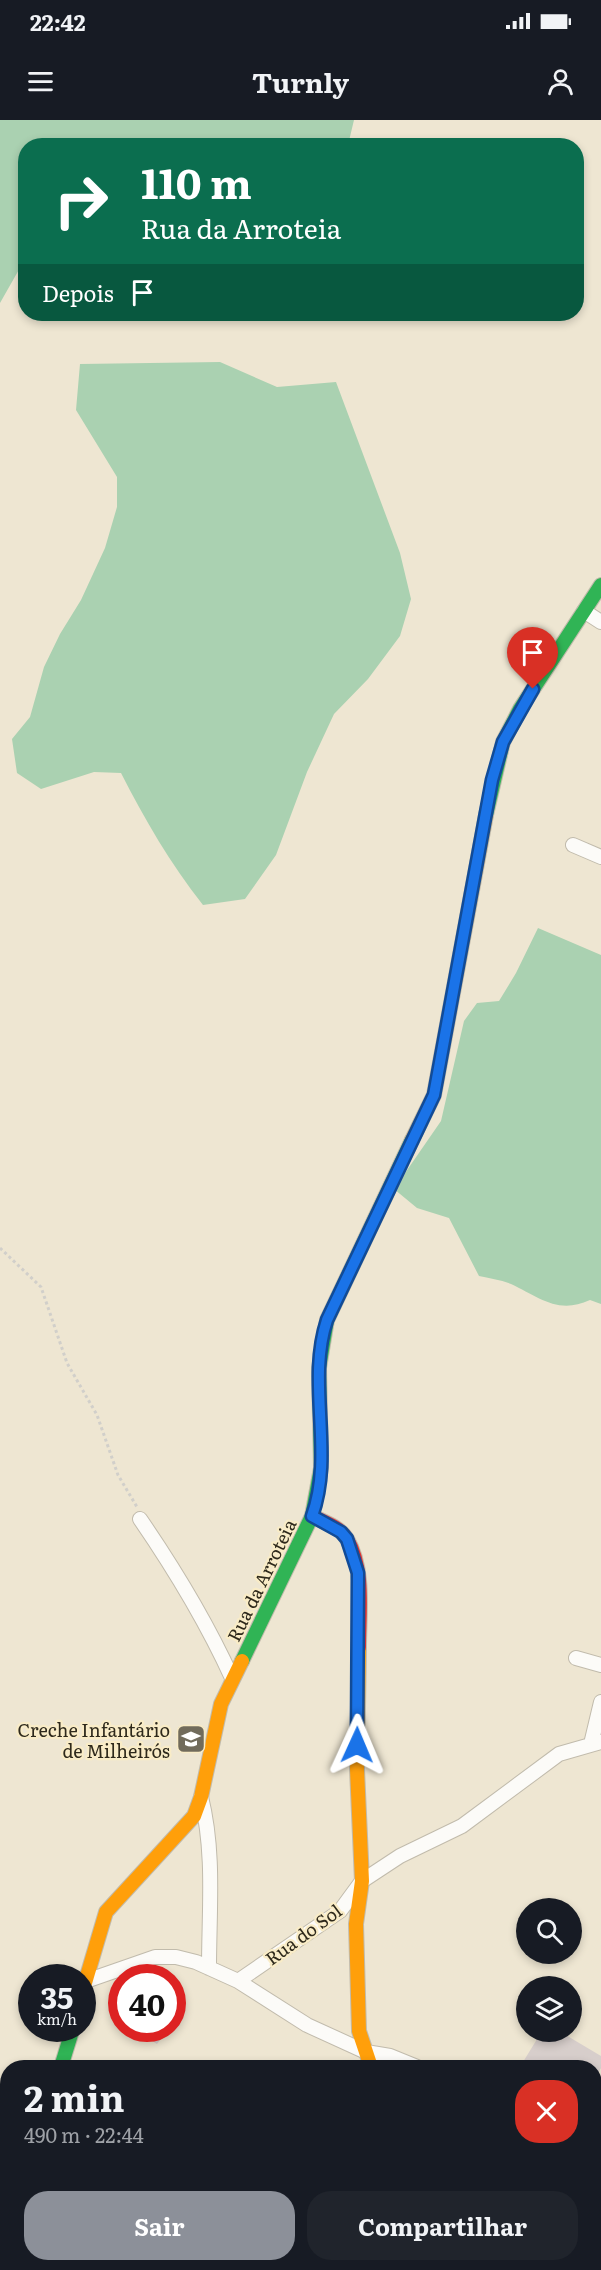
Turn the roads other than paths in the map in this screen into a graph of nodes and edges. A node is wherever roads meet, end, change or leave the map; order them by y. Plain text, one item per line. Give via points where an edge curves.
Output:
1 (601, 585) edge
2 (584, 611) junction
3 (601, 622) edge
4 (573, 845) dead end
5 (601, 857) edge
6 (312, 1516) junction
7 (140, 1519) road end
8 (576, 1658) dead end
9 (601, 1665) edge
10 (232, 1677) junction
11 (601, 1702) edge
12 (596, 1743) edge
13 (201, 1797) junction
14 (362, 1881) junction
15 (91, 1964) edge
16 (209, 1968) junction
17 (238, 1981) junction
18 (96, 1982) edge
19 (69, 2042) edge
20 (366, 2052) junction
21 (63, 2060) edge
22 (369, 2060) edge
23 (400, 2060) edge

1 - 2 main road, Rua da Arroteia
2 - 3 street
2 - 6 main road, Rua da Arroteia via 503,742 492,780 434,1095 322,1335 320,1467
4 - 5 street
6 - 10 main road, Rua da Arroteia
6 - 14 main road via 334,1526 347,1539 360,1582 357,1769
7 - 10 street via 208,1625
8 - 9 street
10 - 13 main road, Rua da Arroteia via 221,1704
11 - 12 street
12 - 14 street via 559,1754 462,1826 400,1856
13 - 15 main road, Rua da Arroteia via 189,1824 106,1912
13 - 16 street via 211,1858
14 - 17 street, Rua do Sol via 340,1911
14 - 20 main road via 356,1924 359,2031
16 - 17 street
16 - 18 street via 176,1957 155,1957
17 - 20 street via 307,2025
19 - 21 main road
20 - 22 main road
20 - 23 street

